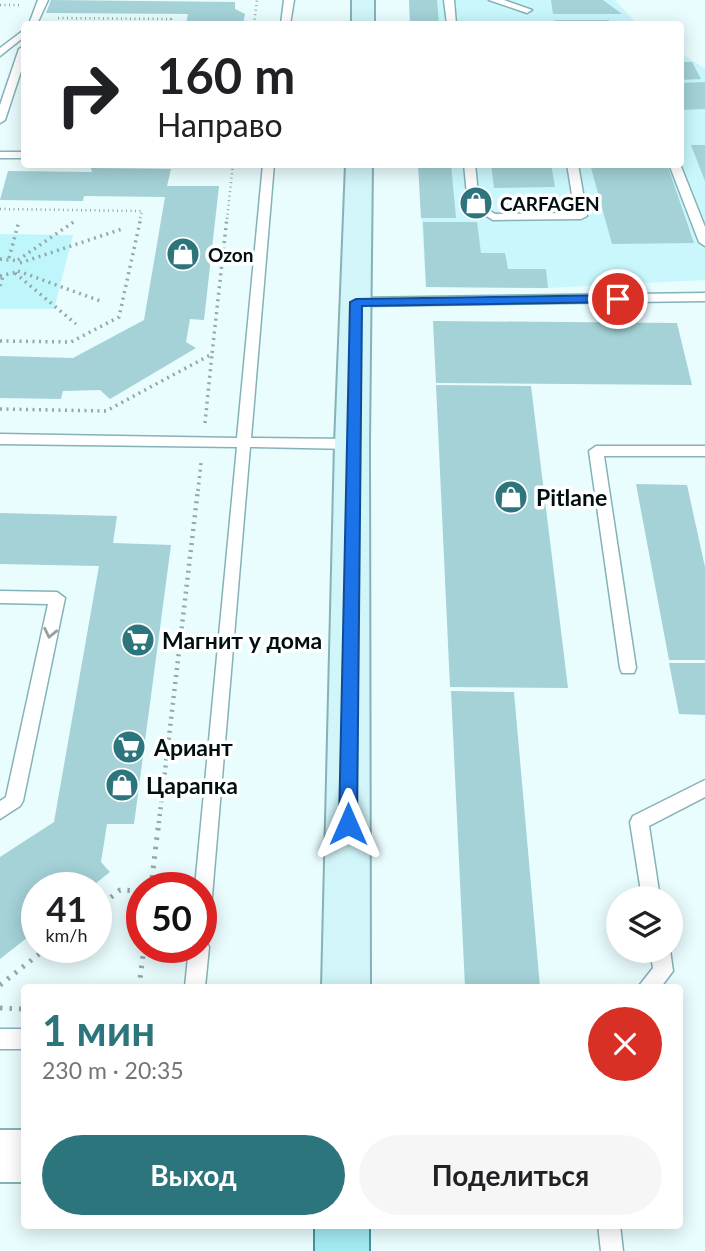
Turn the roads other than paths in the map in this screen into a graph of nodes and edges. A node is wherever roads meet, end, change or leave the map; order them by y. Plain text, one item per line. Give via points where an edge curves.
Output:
1 (43, 0) edge
2 (289, 0) edge
3 (363, 0) edge
4 (449, 0) edge
5 (494, 0) edge
6 (527, 9) edge
7 (34, 21) edge
8 (286, 21) edge
9 (363, 21) edge
10 (452, 21) edge
11 (21, 36) edge
12 (0, 53) edge
13 (19, 78) edge
14 (0, 120) edge
15 (0, 155) edge
16 (21, 155) edge
17 (269, 168) edge
18 (359, 168) edge
19 (469, 168) edge
20 (573, 168) edge
21 (676, 168) edge
22 (705, 242) edge
23 (704, 297) edge
24 (356, 302) junction
25 (705, 311) edge
26 (0, 439) edge
27 (243, 442) junction
28 (352, 444) junction
29 (705, 451) edge
30 (0, 597) edge
31 (628, 668) dead end
32 (705, 788) edge
33 (0, 811) edge
34 (205, 872) edge
35 (649, 886) edge
36 (197, 963) edge
37 (662, 963) edge
38 (195, 984) edge
39 (346, 984) edge
40 (651, 984) edge
41 (0, 1039) edge
42 (21, 1039) edge
43 (0, 1156) edge
44 (21, 1156) edge
45 (342, 1229) edge
46 (609, 1229) edge
47 (342, 1251) edge
48 (611, 1251) edge

1 - 7 lane
2 - 8 lane
3 - 9 main road
4 - 10 lane
5 - 6 lane
11 - 12 lane
13 - 14 lane
15 - 16 lane
17 - 27 lane
18 - 24 main road
19 - 20 lane via 474,205 493,217 581,216
21 - 22 lane
23 - 24 lane
23 - 25 lane
24 - 28 main road
26 - 27 lane
27 - 28 lane
27 - 34 lane
28 - 39 main road
29 - 31 lane via 596,451
30 -> 33 lane via 57,598 15,801
32 - 35 lane via 639,822
36 - 38 lane
37 - 40 lane via 663,971
41 - 42 lane
43 - 44 street
45 - 47 main road
46 - 48 lane

